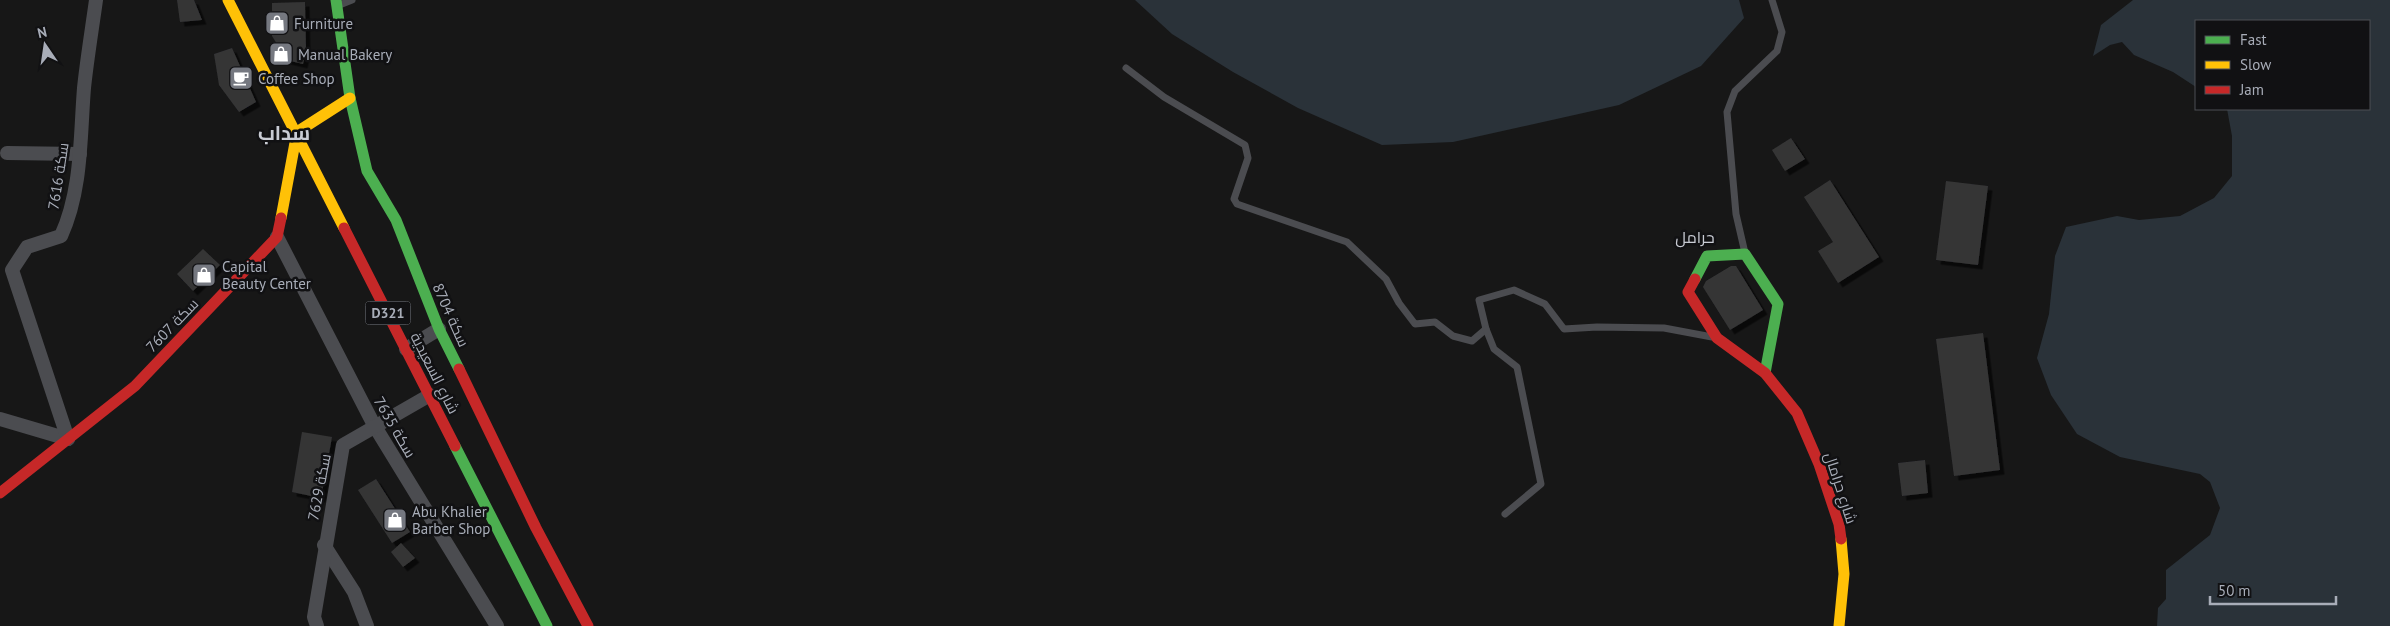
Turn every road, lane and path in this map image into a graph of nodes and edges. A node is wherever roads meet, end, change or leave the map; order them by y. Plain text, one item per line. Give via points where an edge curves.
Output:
1 (96, 0) edge
2 (228, 0) edge
3 (352, 0) edge
4 (1772, 0) edge
5 (337, 3) edge
6 (1126, 68) dead end
7 (350, 98) junction
8 (297, 132) junction
9 (7, 153) dead end
10 (80, 154) junction
11 (277, 237) junction
12 (1746, 254) junction
13 (439, 329) junction
14 (1486, 329) junction
15 (1717, 338) junction
16 (406, 348) junction
17 (1765, 373) junction
18 (430, 395) junction
19 (0, 419) edge
20 (374, 425) junction
21 (68, 439) junction
22 (0, 493) edge
23 (1505, 514) dead end
24 (324, 545) junction
25 (317, 626) edge
26 (367, 626) edge
27 (497, 626) edge
28 (547, 626) edge
29 (588, 626) edge
30 (1839, 626) edge

1 - 10 street, سكة 7616 via 84,87
2 - 8 street, شارع السعيدية / D321
3 - 5 lane
4 - 12 lane via 1782,32 1777,51 1735,91 1727,112 1736,214
5 - 7 street, سكة 8704
6 - 14 lane via 1164,97 1246,146 1248,158 1234,198 1237,204 1347,242 1386,279 1415,324 1435,322 1454,336 1472,341
7 - 8 street
7 - 13 street, سكة 8704 via 367,170 396,220
8 - 11 street
8 - 16 street, شارع السعيدية / D321
9 - 10 street
10 - 21 street, سكة 7616 via 70,215 60,236 27,247 12,270
11 - 20 street, سكة 7635
11 - 21 street, سكة 7607 via 135,386
12 - 15 street, شارع حرامال via 1707,256 1688,292
12 - 17 street via 1778,304
13 - 16 street
13 - 29 street, سكة 8704 via 536,528
14 - 15 lane via 1479,300 1514,290 1545,304 1564,330 1664,328
14 - 23 lane via 1494,349 1517,367 1541,484
15 - 17 street, شارع حرامال
16 - 18 street, شارع السعيدية / D321
17 - 30 street, شارع حرامال via 1797,413 1839,524 1844,574
18 - 20 street, سكة 7629
18 - 28 street, شارع السعيدية / D321
19 - 21 street
20 - 24 street, سكة 7629 via 343,445
20 - 27 street, سكة 7635
21 - 22 street, سكة 7607
24 - 25 street, سكة 7629 via 314,617
24 - 26 street via 354,592

